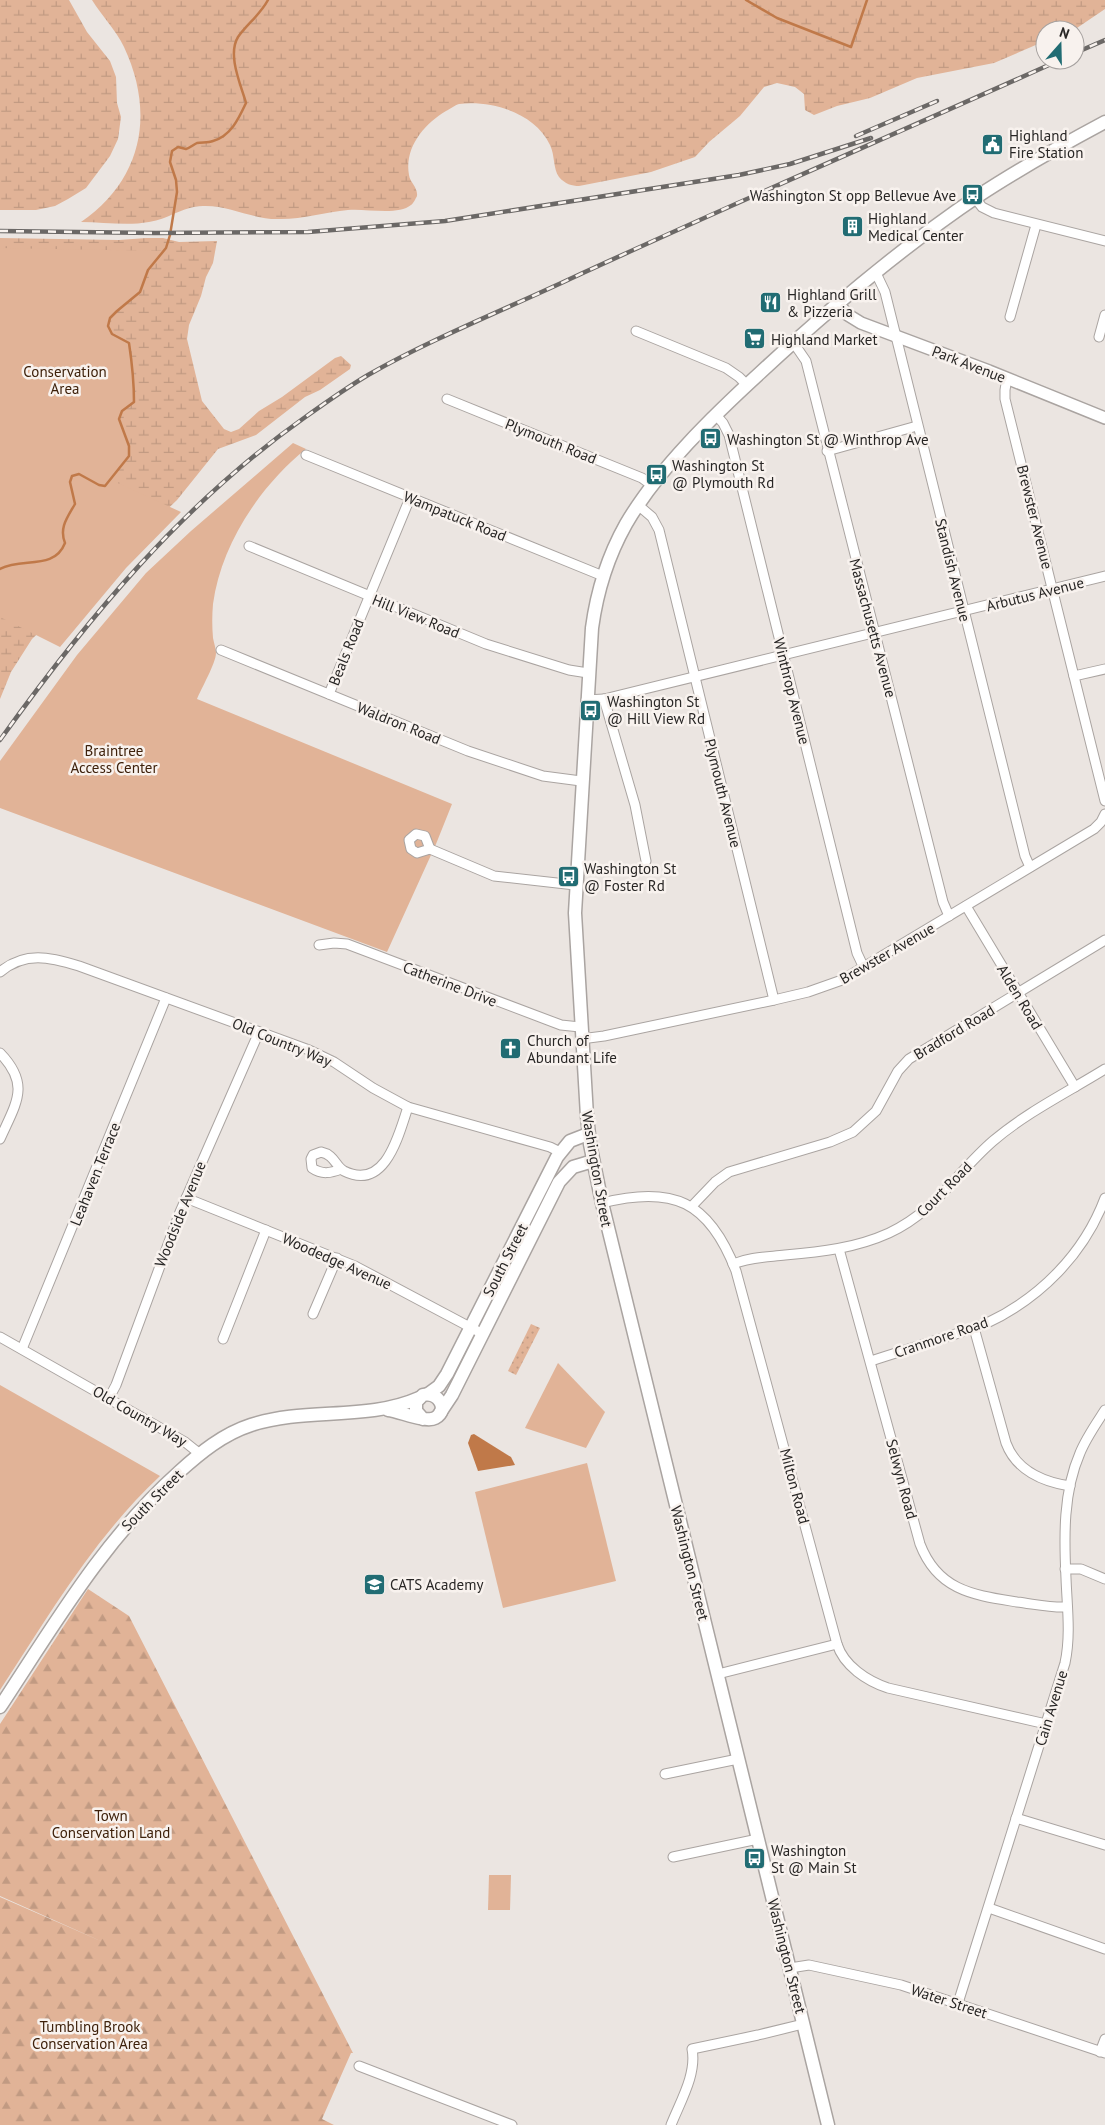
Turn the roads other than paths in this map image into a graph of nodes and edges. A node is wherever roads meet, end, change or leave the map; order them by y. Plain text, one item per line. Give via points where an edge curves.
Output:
1 (1105, 122) edge
2 (975, 198) junction
3 (1036, 225) junction
4 (1105, 241) edge
5 (876, 274) junction
6 (838, 304) junction
7 (1105, 315) edge
8 (1010, 317) dead end
9 (636, 331) dead end
10 (896, 336) junction
11 (1099, 336) dead end
12 (793, 342) junction
13 (1008, 378) junction
14 (747, 385) junction
15 (447, 399) dead end
16 (716, 415) junction
17 (1105, 418) edge
18 (917, 426) junction
19 (827, 451) junction
20 (306, 455) dead end
21 (653, 486) junction
22 (410, 498) junction
23 (638, 506) junction
24 (248, 546) dead end
25 (603, 576) junction
26 (1105, 576) edge
27 (1053, 589) junction
28 (369, 597) junction
29 (964, 611) junction
30 (874, 633) junction
31 (221, 650) dead end
32 (783, 655) junction
33 (1105, 669) edge
34 (588, 673) junction
35 (1074, 676) junction
36 (694, 677) junction
37 (329, 694) junction
38 (604, 699) junction
39 (586, 700) junction
40 (581, 782) junction
41 (1105, 801) edge
42 (1105, 814) edge
43 (430, 849) dead end
44 (646, 861) dead end
45 (1030, 867) junction
46 (575, 885) junction
47 (966, 906) junction
48 (949, 916) junction
49 (1105, 940) edge
50 (319, 946) dead end
51 (864, 968) junction
52 (0, 972) edge
53 (1018, 994) junction
54 (166, 998) junction
55 (774, 1000) junction
56 (259, 1032) junction
57 (581, 1033) junction
58 (0, 1053) edge
59 (1105, 1069) edge
60 (1075, 1087) junction
61 (408, 1107) junction
62 (588, 1134) junction
63 (0, 1139) edge
64 (560, 1152) junction
65 (593, 1161) junction
66 (342, 1169) dead end
67 (186, 1198) junction
68 (1105, 1198) edge
69 (602, 1203) junction
70 (692, 1206) junction
71 (266, 1230) junction
72 (839, 1249) junction
73 (337, 1258) junction
74 (733, 1264) junction
75 (314, 1314) dead end
76 (471, 1328) junction
77 (974, 1328) junction
78 (483, 1334) junction
79 (0, 1337) edge
80 (223, 1339) dead end
81 (22, 1349) junction
82 (871, 1361) junction
83 (423, 1396) junction
84 (109, 1398) junction
85 (382, 1409) junction
86 (1105, 1410) edge
87 (440, 1413) junction
88 (423, 1419) junction
89 (200, 1454) junction
90 (1070, 1486) junction
91 (1065, 1569) junction
92 (1105, 1579) edge
93 (1068, 1608) junction
94 (837, 1644) junction
95 (718, 1674) junction
96 (0, 1707) edge
97 (1046, 1724) junction
98 (738, 1759) junction
99 (665, 1774) dead end
100 (1016, 1818) junction
101 (758, 1839) junction
102 (1105, 1844) edge
103 (673, 1857) dead end
104 (989, 1908) junction
105 (1105, 1949) edge
106 (790, 1968) junction
107 (958, 2003) junction
108 (803, 2024) junction
109 (1105, 2039) edge
110 (1103, 2053) edge
111 (359, 2066) dead end
112 (512, 2125) edge
113 (671, 2125) edge
114 (828, 2125) edge

1 - 2 main road, Washington Street
2 - 3 street via 990,211
2 - 5 main road, Washington Street
3 - 4 street
3 - 8 street
5 - 6 main road, Washington Street
5 - 10 street, Standish Avenue
6 - 10 street, Park Avenue via 856,320
6 - 12 main road, Washington Street
7 - 11 street
9 - 14 street via 726,368
10 - 13 street, Park Avenue
10 - 18 street, Standish Avenue
12 - 14 main road, Washington Street
12 - 19 street, Massachusetts Avenue via 806,361
13 - 17 street, Park Avenue
13 - 27 street, Brewster Avenue via 1005,399
14 - 16 main road, Washington Street
15 - 21 street, Plymouth Road via 642,478
16 - 21 main road, Washington Street
16 - 32 street, Winthrop Avenue via 729,435
18 - 19 street
18 - 29 street, Standish Avenue
19 - 30 street, Massachusetts Avenue
20 - 22 street, Wampatuck Road
21 - 23 main road, Washington Street
22 - 25 street, Wampatuck Road
22 - 28 street, Beals Road
23 - 25 main road, Washington Street via 615,545
23 - 36 street, Plymouth Avenue via 652,517 659,530
24 - 28 street, Hill View Road
25 - 34 main road, Washington Street via 593,616
26 - 27 street, Arbutus Avenue
27 - 29 street, Arbutus Avenue
27 - 35 street, Brewster Avenue
28 - 34 street, Hill View Road via 494,647
28 - 37 street, Beals Road
29 - 30 street, Arbutus Avenue
29 - 45 street, Standish Avenue
30 - 32 street, Arbutus Avenue
30 - 48 street, Massachusetts Avenue
31 - 37 street, Waldron Road
32 - 36 street, Arbutus Avenue
32 - 51 street, Winthrop Avenue via 857,953
33 - 35 street
34 - 39 main road, Washington Street
35 - 41 street, Brewster Avenue
36 - 38 street, Arbutus Avenue
36 - 55 street, Plymouth Avenue
37 - 40 street, Waldron Road via 492,760 543,776
38 - 39 street, Arbutus Avenue
38 - 44 street via 635,805
39 - 40 main road, Washington Street
40 - 46 main road, Washington Street
42 - 45 street, Brewster Avenue via 1094,829
43 - 46 street via 494,876
45 - 47 street, Brewster Avenue
46 - 57 main road, Washington Street
47 - 48 street, Brewster Avenue
47 - 53 street, Alden Road
48 - 51 street, Brewster Avenue
49 - 53 street, Bradford Road
50 - 57 street, Catherine Drive via 334,943 353,946
51 - 55 street, Brewster Avenue via 833,984
52 - 54 street, Old Country Way via 20,960 44,957 79,966
53 - 60 street, Alden Road
53 - 70 street, Bradford Road via 909,1059 898,1071 876,1111 853,1132 729,1172 714,1182
54 - 56 street, Old Country Way
54 - 81 street, Leahaven Terrace
55 - 57 street, Brewster Avenue via 604,1036
56 - 61 street, Old Country Way via 334,1062
56 - 67 street, Woodside Avenue
57 - 62 main road, Washington Street
58 - 63 street via 16,1072 18,1088 15,1105
59 - 60 street, Court Road
60 - 72 street, Court Road via 998,1137 941,1197 916,1218 882,1236
61 - 64 street, Old Country Way
61 - 66 street via 396,1143 384,1163 364,1174
62 - 64 main road, South Street via 570,1141
62 - 65 main road, Washington Street
64 - 76 main road, South Street
65 - 69 main road, Washington Street
65 - 78 main road, South Street via 573,1167 562,1178
67 - 71 street, Woodedge Avenue
67 - 84 street, Woodside Avenue
68 - 77 street, Cranmore Road via 1082,1242 1054,1278 1010,1310
69 - 70 street, Milton Road via 626,1197 654,1196 674,1198
69 - 95 main road, Washington Street
70 - 74 street, Milton Road via 717,1234
71 - 73 street, Woodedge Avenue
71 - 80 street
72 - 74 street, Court Road via 749,1259
72 - 82 street, Selwyn Road
73 - 75 street
73 - 76 street, Woodedge Avenue
74 - 94 street, Milton Road
76 - 78 street, Woodedge Avenue
76 - 83 main road, South Street via 442,1383
77 - 82 street, Cranmore Road
77 - 90 street via 1006,1443 1013,1457 1032,1473
78 - 87 main road, South Street
79 - 81 street, Old Country Way
81 - 84 street, Old Country Way
82 - 93 street, Selwyn Road via 920,1544 932,1567 948,1582 969,1593
83 - 85 main road, South Street
83 - 87 main road via 434,1395 440,1400
83 - 88 main road via 415,1409
84 - 89 street, Old Country Way
85 - 88 main road, South Street
85 - 89 main road, South Street via 264,1421 236,1431
86 - 90 street, Cain Avenue via 1080,1453
87 - 88 main road via 434,1419
89 - 96 main road, South Street via 154,1496 111,1543
90 - 91 street, Cain Avenue via 1065,1525
91 - 92 street via 1081,1570
91 - 93 street, Cain Avenue
93 - 97 street, Cain Avenue via 1066,1656
94 - 95 street
94 - 97 street, Milton Road via 853,1667 882,1686
95 - 98 main road, Washington Street
97 - 100 street, Cain Avenue
98 - 99 street
98 - 101 main road, Washington Street
100 - 102 street
100 - 104 street, Cain Avenue
101 - 103 street
101 - 106 main road, Washington Street
104 - 105 street
104 - 107 street, Cain Avenue
106 - 107 street, Water Street via 814,1966 892,1983
106 - 108 main road, Washington Street
107 - 110 street, Water Street
108 - 113 street via 692,2049 694,2062 691,2074
108 - 114 main road, Washington Street
109 - 110 street
111 - 112 street

